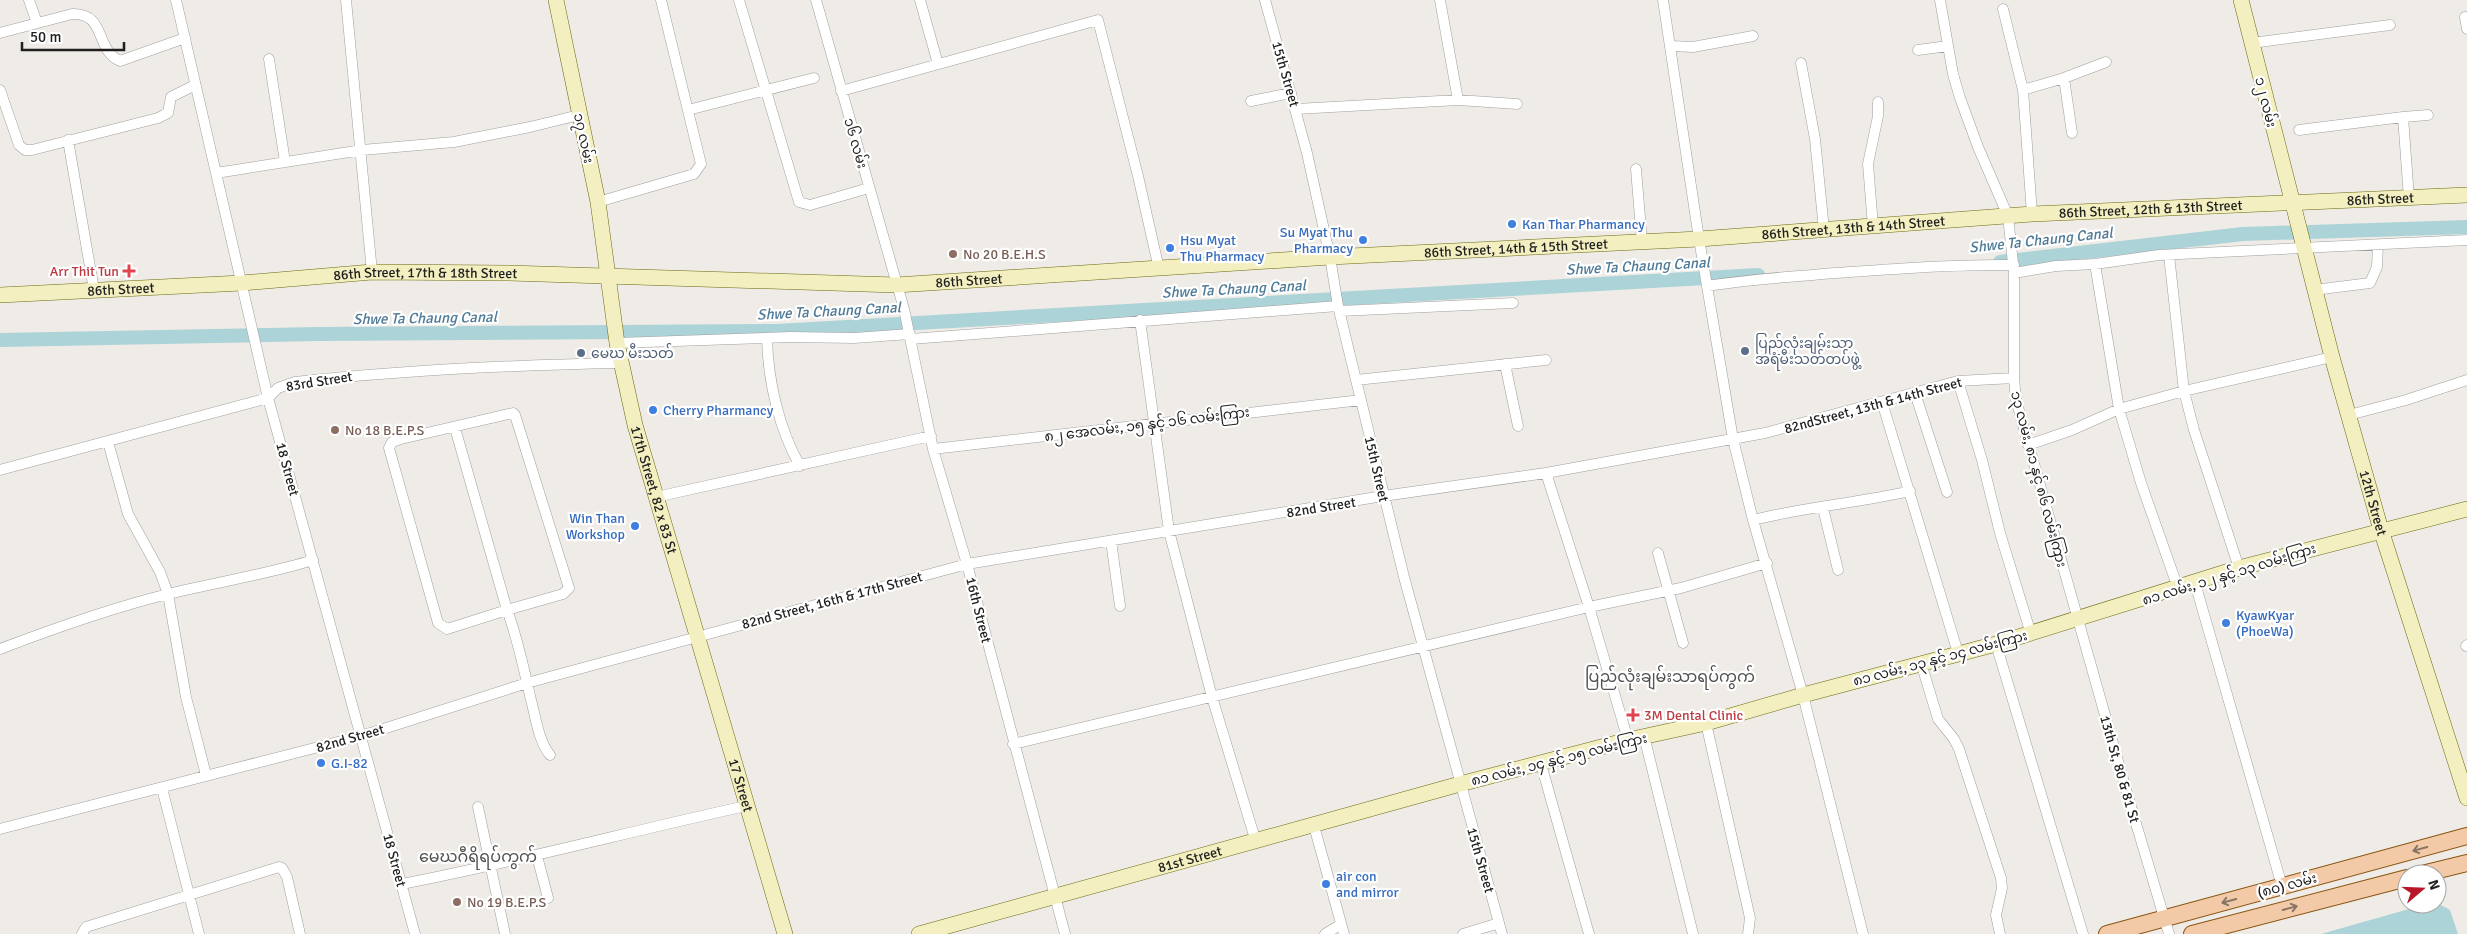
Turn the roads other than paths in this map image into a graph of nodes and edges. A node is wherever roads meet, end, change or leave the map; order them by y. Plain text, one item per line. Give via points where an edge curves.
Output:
1 (29, 0) edge
2 (176, 0) edge
3 (346, 0) edge
4 (556, 0) edge
5 (661, 0) edge
6 (739, 0) edge
7 (816, 0) edge
8 (920, 0) edge
9 (1265, 0) edge
10 (1440, 0) edge
11 (1663, 0) edge
12 (1940, 0) edge
13 (2241, 0) edge
14 (2003, 9) dead end
15 (2465, 17) dead end
16 (37, 23) junction
17 (2390, 25) dead end
18 (2467, 29) edge
19 (0, 33) edge
20 (1753, 36) dead end
21 (185, 38) junction
22 (2252, 43) junction
23 (1670, 46) junction
24 (1948, 46) junction
25 (1918, 50) dead end
26 (269, 60) dead end
27 (2106, 62) dead end
28 (1801, 63) dead end
29 (938, 64) junction
30 (814, 78) dead end
31 (2064, 78) junction
32 (195, 85) junction
33 (765, 89) junction
34 (0, 90) edge
35 (2022, 90) junction
36 (841, 91) junction
37 (1291, 93) junction
38 (1458, 100) junction
39 (1251, 101) dead end
40 (1878, 102) dead end
41 (1518, 104) dead end
42 (1296, 109) junction
43 (688, 110) junction
44 (579, 115) junction
45 (2428, 115) dead end
46 (2403, 117) junction
47 (2299, 130) dead end
48 (2072, 133) dead end
49 (68, 140) junction
50 (362, 150) junction
51 (286, 162) junction
52 (1636, 169) dead end
53 (216, 173) junction
54 (869, 188) junction
55 (2467, 195) edge
56 (2409, 198) junction
57 (598, 202) junction
58 (2292, 204) junction
59 (2032, 214) junction
60 (2008, 216) junction
61 (1873, 226) junction
62 (1824, 230) junction
63 (2300, 237) junction
64 (1699, 239) junction
65 (2467, 240) edge
66 (1642, 242) junction
67 (2378, 245) junction
68 (2169, 255) junction
69 (1330, 257) junction
70 (2095, 264) junction
71 (1159, 269) junction
72 (2014, 269) junction
73 (372, 272) junction
74 (608, 278) junction
75 (242, 282) junction
76 (896, 285) junction
77 (1707, 286) junction
78 (94, 290) junction
79 (2314, 290) junction
80 (0, 295) edge
81 (612, 302) joint
82 (1514, 303) dead end
83 (1338, 305) junction
84 (1140, 320) junction
85 (910, 334) junction
86 (767, 338) junction
87 (617, 342) junction
88 (2332, 357) junction
89 (1546, 360) dead end
90 (621, 363) junction
91 (1505, 364) junction
92 (2014, 378) junction
93 (1356, 380) junction
94 (2467, 380) edge
95 (1958, 381) junction
96 (2184, 391) junction
97 (1915, 393) junction
98 (268, 398) junction
99 (1361, 400) junction
100 (1882, 402) junction
101 (2119, 409) junction
102 (2349, 415) junction
103 (1152, 423) junction
104 (1518, 426) dead end
105 (455, 428) junction
106 (931, 436) junction
107 (1733, 439) junction
108 (108, 442) junction
109 (2028, 445) junction
110 (933, 449) junction
111 (800, 466) junction
112 (0, 470) edge
113 (1546, 473) junction
114 (1910, 491) junction
115 (1947, 492) dead end
116 (1383, 496) junction
117 (656, 497) junction
118 (1823, 508) junction
119 (2466, 511) edge
120 (1753, 520) junction
121 (2381, 530) junction
122 (1169, 531) junction
123 (1111, 541) junction
124 (1658, 553) dead end
125 (313, 560) junction
126 (1767, 563) junction
127 (967, 564) junction
128 (2239, 568) junction
129 (1838, 570) dead end
130 (2195, 583) junction
131 (2178, 588) junction
132 (1670, 590) junction
133 (168, 594) junction
134 (1120, 606) dead end
135 (1589, 607) junction
136 (507, 610) junction
137 (2078, 620) junction
138 (2031, 634) junction
139 (697, 636) junction
140 (1684, 644) dead end
141 (1996, 644) junction
142 (1422, 648) junction
143 (0, 649) edge
144 (1958, 653) junction
145 (1921, 663) junction
146 (527, 683) junction
147 (1803, 695) junction
148 (1212, 697) junction
149 (1706, 723) junction
150 (361, 736) junction
151 (1644, 736) junction
152 (1628, 740) junction
153 (1013, 744) junction
154 (550, 755) dead end
155 (1541, 764) junction
156 (206, 775) junction
157 (1460, 784) junction
158 (162, 788) junction
159 (2467, 798) edge
160 (746, 806) junction
161 (478, 807) dead end
162 (1314, 826) junction
163 (0, 829) edge
164 (2467, 836) edge
165 (1256, 842) junction
166 (537, 856) junction
167 (2467, 863) edge
168 (492, 867) junction
169 (2447, 868) edge
170 (2397, 881) edge
171 (402, 884) junction
172 (2282, 886) junction
173 (189, 895) junction
174 (1054, 896) junction
175 (548, 898) dead end
176 (1499, 923) junction
177 (2167, 926) edge
178 (1342, 930) edge
179 (82, 934) edge
180 (199, 934) edge
181 (300, 934) edge
182 (415, 934) edge
183 (505, 934) edge
184 (785, 934) edge
185 (919, 934) edge
186 (1065, 934) edge
187 (1325, 934) edge
188 (1463, 934) edge
189 (1502, 934) edge
190 (1589, 934) edge
191 (1693, 934) edge
192 (1748, 934) edge
193 (1863, 934) edge
194 (2000, 934) edge
195 (2083, 934) edge
196 (2107, 934) edge
197 (2192, 934) edge

1 - 16 street
2 - 21 street, 18 Street
3 - 50 street
4 - 44 street, ၁၇ လမ်း
5 - 43 street
6 - 33 street
7 - 36 street, ၁၆ လမ်း
8 - 29 street
9 - 37 street, 15th Street
10 - 38 street
11 - 23 street
12 - 24 street, ၁၃ လမ်း, ၈၁ နှင့် ၈၆ လမ်းကြား
13 - 22 street, ၁၂ လမ်း
14 - 35 street
15 - 18 street
16 - 19 street
16 - 21 street via 82,14 93,20 104,46 113,58 120,61
17 - 22 street
20 - 23 street via 1693,46
21 - 32 street, 18 Street
22 - 58 street, ၁၂ လမ်း
23 - 64 street
24 - 25 street
24 - 60 street, ၁၃ လမ်း, ၈၁ နှင့် ၈၆ လမ်းကြား via 1960,98
26 - 51 street
27 - 31 street
28 - 62 street via 1815,139
29 - 36 street
29 - 71 street via 1098,20
30 - 33 street
31 - 35 street
31 - 48 street
32 - 49 street via 170,98 168,113 158,118
32 - 53 street, 18 Street
33 - 43 street
33 - 54 street via 799,202 810,205
34 - 49 street via 19,146 32,150
35 - 59 street
36 - 54 street, ၁၆ လမ်း
37 - 39 street
37 - 42 street, 15th Street
38 - 41 street
38 - 42 street
40 - 61 street via 1868,164
42 - 69 street, 15th Street
43 - 57 street via 701,164 699,170
44 - 50 street via 454,142
44 - 57 street, ၁၇ လမ်း
45 - 46 street
46 - 47 street
46 - 56 street
49 - 78 street
50 - 51 street
50 - 73 street
51 - 53 street
52 - 66 street
53 - 75 street, 18 Street
54 - 76 street, ၁၆ လမ်း
55 - 56 street, 86th Street
56 - 58 street, 86th Street
57 - 74 street, ၁၇ လမ်း
58 - 59 street, 86th Street, 12th & 13th Street
58 - 63 street, 12th Street
59 - 60 street, 86th Street, 12th & 13th Street
60 - 61 street, 86th Street, 13th & 14th Street
60 - 72 street, ၁၃ လမ်း, ၈၁ နှင့် ၈၆ လမ်းကြား
61 - 62 street, 86th Street, 13th & 14th Street
62 - 64 street, 86th Street, 13th & 14th Street
63 - 67 street
63 - 68 street
63 - 79 street, 12th Street
64 - 66 street, 86th Street, 14th & 15th Street
64 - 77 street
65 - 67 street
66 - 69 street, 86th Street, 14th & 15th Street
67 - 79 street via 2377,267 2370,283
68 - 70 street
68 - 96 street
69 - 71 street, 86th Street
69 - 83 street, 15th Street
70 - 72 street
70 - 101 street
71 - 76 street, 86th Street
72 - 77 street via 1966,264 1787,276
72 - 92 street, ၁၃ လမ်း, ၈၁ နှင့် ၈၆ လမ်းကြား
73 - 74 street, 86th Street, 17th & 18th Street
73 - 75 street, 86th Street, 17th & 18th Street
74 - 76 street, 86th Street
74 - 81 street, ၁၇ လမ်း
75 - 78 street, 86th Street
75 - 98 street, 18 Street
76 - 85 street, 16th Street
77 - 107 street
78 - 80 street, 86th Street
79 - 88 street, 12th Street
81 - 87 street, 17th Street, 82 x 83 St
82 - 83 street
83 - 84 street
83 - 93 street, 15th Street
84 - 85 street
84 - 103 street
85 - 86 street
85 - 106 street, 16th Street
86 - 87 street
86 - 111 street via 770,372 788,446
87 - 90 street, 17th Street, 82 x 83 St
88 - 96 street
88 - 102 street, 12th Street
89 - 91 street
90 - 98 street, 83rd Street via 528,364 376,373 284,385
90 - 117 street, 17th Street, 82 x 83 St
91 - 93 street
91 - 104 street
92 - 95 street, 82ndStreet, 13th & 14th Street
92 - 109 street, ၁၃ လမ်း, ၈၁ နှင့် ၈၆ လမ်းကြား via 2016,400
93 - 99 street, 15th Street
94 - 102 street
95 - 97 street, 82ndStreet, 13th & 14th Street
95 - 138 street
96 - 101 street
96 - 128 street
97 - 100 street, 82ndStreet, 13th & 14th Street
97 - 115 street
98 - 108 street, 83rd Street
98 - 125 street, 18 Street
99 - 103 street, ၈၂ အေလမ်း, ၁၅ နှင့် ၁၆ လမ်းကြား
99 - 116 street, 15th Street
100 - 107 street, 82ndStreet, 13th & 14th Street
100 - 114 street
101 - 109 street
101 - 131 street via 2140,483
102 - 121 street, 12th Street
103 - 110 street, ၈၂ အေလမ်း, ၁၅ နှင့် ၁၆ လမ်းကြား
103 - 122 street
105 - 136 street
105 - 136 street via 515,415 569,588 563,594
105 - 136 street via 401,439 392,442 389,448 438,623 447,630
106 - 110 street, 16th Street
106 - 111 street
107 - 113 street, 82nd Street
107 - 120 street
108 - 112 street, 83rd Street
108 - 133 street via 128,514 160,572
109 - 137 street, ၁၃ လမ်း, ၈၁ နှင့် ၈၆ လမ်းကြား
110 - 127 street, 16th Street
111 - 117 street
113 - 116 street, 82nd Street
113 - 135 street
114 - 118 street
114 - 144 street
116 - 122 street, 82nd Street
116 - 142 street, 15th Street
117 - 139 street, 17th Street, 82 x 83 St
118 - 120 street via 1784,512
118 - 129 street
119 - 121 street
120 - 126 street
121 - 128 street, ၈၁ လမ်း, ၁၂ နှင့် ၁၃ လမ်းကြား
121 - 159 street, 12th Street
122 - 123 street, 82nd Street
122 - 148 street
123 - 127 street, 82nd Street
123 - 134 street
124 - 132 street
125 - 133 street
125 - 150 street, 18 Street
126 - 132 street
126 - 147 street
127 - 139 street, 82nd Street, 16th & 17th Street
127 - 153 street, 16th Street
128 - 130 street, ၈၁ လမ်း, ၁၂ နှင့် ၁၃ လမ်းကြား
130 - 131 street, ၈၁ လမ်း, ၁၂ နှင့် ၁၃ လမ်းကြား
130 - 172 street
131 - 137 street, ၈၁ လမ်း, ၁၂ နှင့် ၁၃ လမ်းကြား
132 - 135 street
132 - 140 street
133 - 143 street via 58,627
133 - 156 street via 188,706
135 - 142 street
135 - 152 street
136 - 146 street
137 - 138 street, ၈၁ လမ်း, ၁၃ နှင့် ၁၄ လမ်းကြား
137 - 177 street, 13th St, 80 & 81 St
138 - 141 street, ၈၁ လမ်း, ၁၃ နှင့် ၁၄ လမ်းကြား
139 - 146 street, 82nd Street
139 - 160 street, 17 Street
141 - 144 street, ၈၁ လမ်း, ၁၃ နှင့် ၁၄ လမ်းကြား
141 - 195 street
142 - 148 street
142 - 157 street, 15th Street
144 - 145 street, ၈၁ လမ်း, ၁၃ နှင့် ၁၄ လမ်းကြား
145 - 147 street, ၈၁ လမ်း, ၁၃ နှင့် ၁၄ လမ်းကြား
145 - 194 street via 1938,719 1959,750 2001,878 1996,915
146 - 150 street, 82nd Street
146 - 154 street via 545,748
147 - 149 street, ၈၁ လမ်း, ၁၄ နှင့် ၁၅ လမ်းကြား
147 - 193 street
148 - 153 street
148 - 165 street
149 - 151 street, ၈၁ လမ်း, ၁၄ နှင့် ၁၅ လမ်းကြား
149 - 192 street via 1750,918
150 - 156 street, 82nd Street
150 - 171 street, 18 Street
151 - 152 street, ၈၁ လမ်း, ၁၄ နှင့် ၁၅ လမ်းကြား
151 - 191 street
152 - 155 street, ၈၁ လမ်း, ၁၄ နှင့် ၁၅ လမ်းကြား
153 - 174 street, 16th Street
155 - 157 street, ၈၁ လမ်း, ၁၄ နှင့် ၁၅ လမ်းကြား
155 - 190 street
156 - 158 street, 82nd Street
157 - 162 street, 81st Street
157 - 176 street, 15th Street
158 - 163 street, 82nd Street
158 - 173 street
160 - 166 street
160 - 184 street, 17 Street
161 - 168 street
162 - 165 street, 81st Street
162 - 178 street
164 -> 172 main road, (၈၀) လမ်း
165 - 174 street, 81st Street
166 - 168 street
166 - 175 street
167 - 169 main road
168 - 171 street
168 - 183 street
197 -> 170 main road, (၈၀) လမ်း
171 - 182 street, 18 Street
172 -> 177 main road, (၈၀) လမ်း
173 - 179 street via 86,927
173 - 180 street
173 - 181 street via 278,866 287,876
174 - 185 street, 81st Street
174 - 186 street, 16th Street
176 - 188 street
176 - 189 street, 15th Street
177 - 196 main road, (၈၀) လမ်း
178 - 187 street

